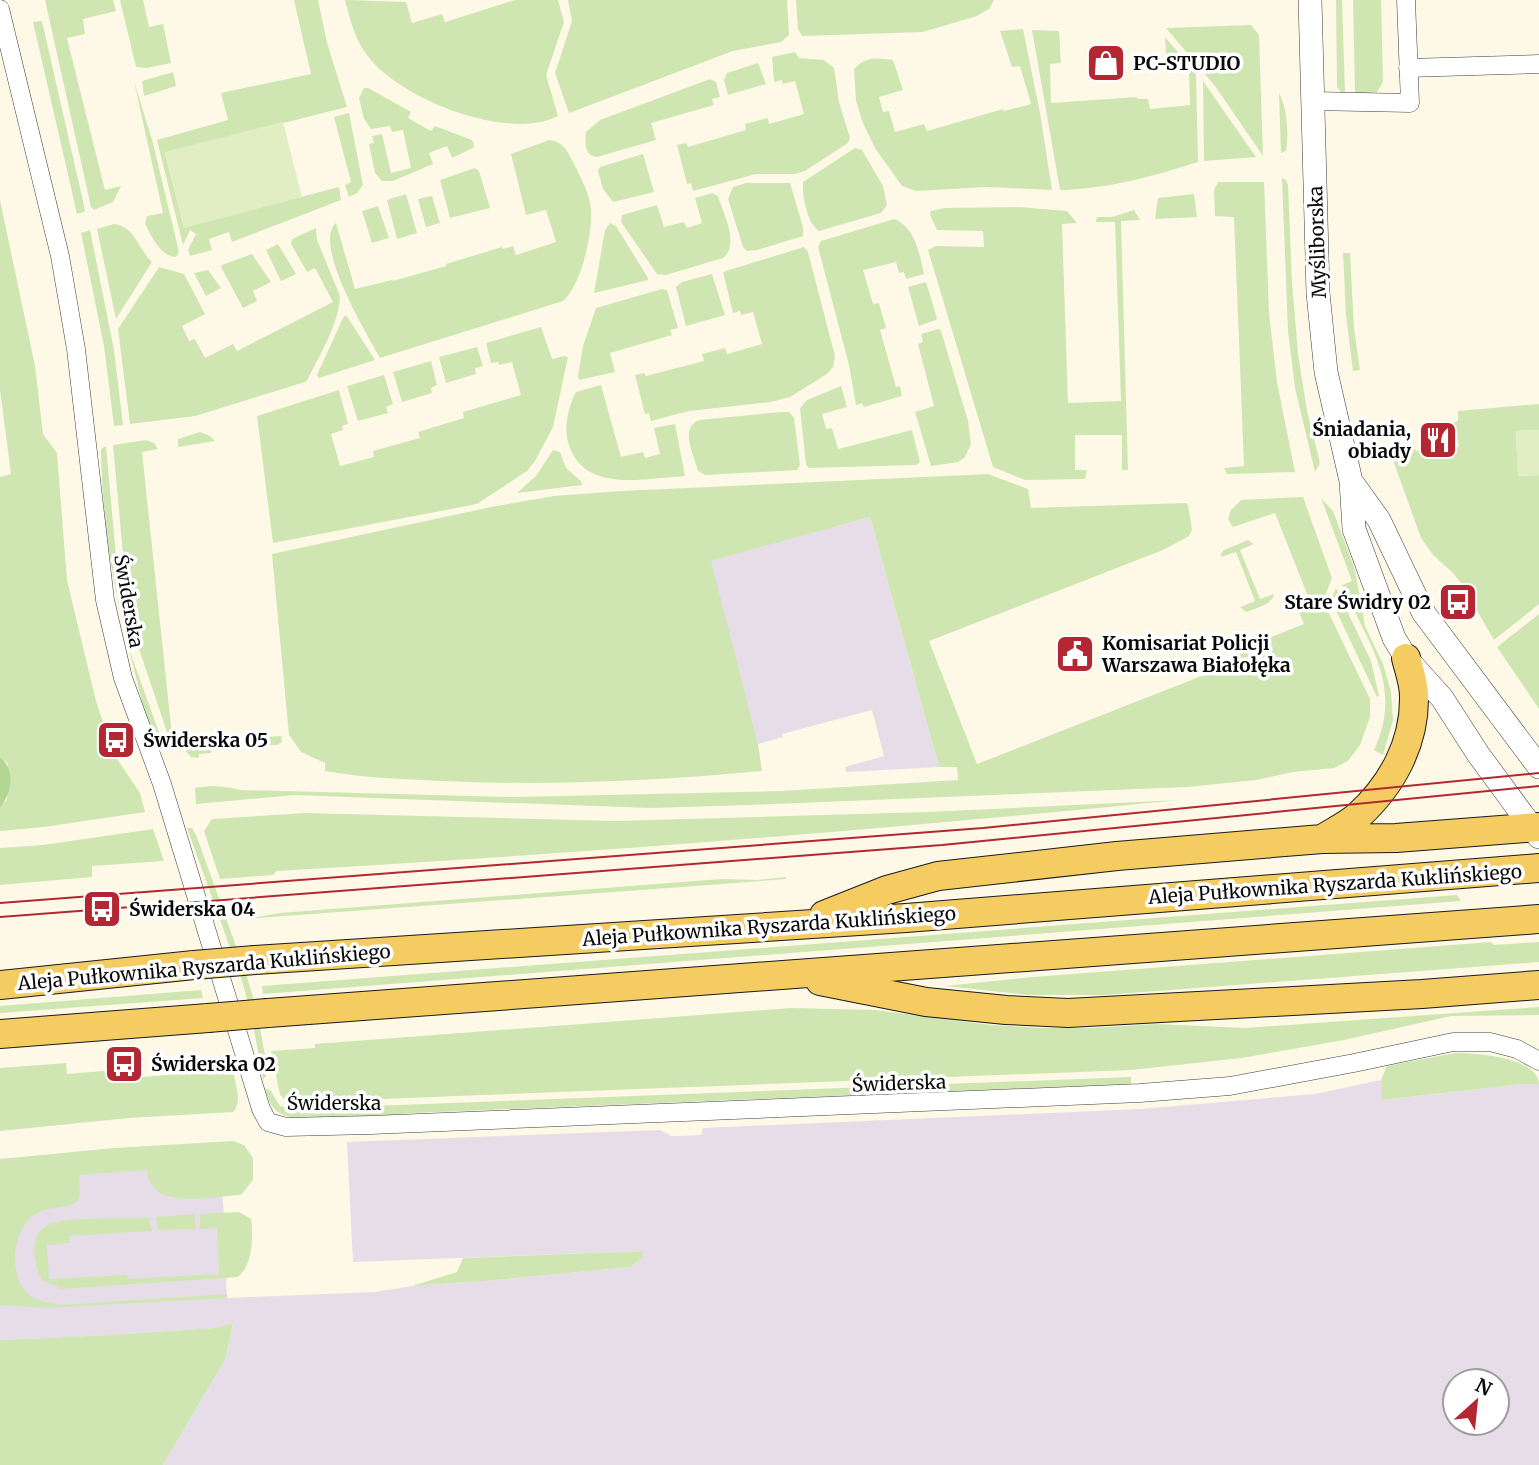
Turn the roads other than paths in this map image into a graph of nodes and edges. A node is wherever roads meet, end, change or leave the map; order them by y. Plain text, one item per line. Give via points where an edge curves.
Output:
1 (1310, 0) edge
2 (1406, 0) edge
3 (0, 9) edge
4 (1539, 64) edge
5 (1408, 68) junction
6 (1312, 102) junction
7 (1351, 481) junction
8 (1406, 658) junction
9 (1539, 767) edge
10 (1536, 830) edge
11 (1322, 839) junction
12 (1539, 868) edge
13 (1539, 919) edge
14 (794, 925) junction
15 (783, 975) junction
16 (0, 985) edge
17 (1539, 985) edge
18 (0, 1034) edge
19 (1539, 1061) edge

1 - 6 street, Myśliborska
2 - 5 street
3 - 19 street, Świderska via 60,256 76,349 105,600 123,678 162,784 268,1122 285,1127 347,1126 1140,1093 1230,1086 1453,1042 1490,1042
4 - 5 street
5 - 6 street via 1410,103
6 - 7 street, Myśliborska via 1322,338
7 - 8 street, Myśliborska via 1354,529 1387,623
7 - 9 street, Myśliborska via 1378,520 1423,612
8 - 10 street, Myśliborska via 1442,698
8 - 11 main road via 1414,696 1407,745 1384,789 1357,817
10 - 11 main road
11 - 14 main road via 938,876
12 - 14 main road, Aleja Pułkownika Ryszarda Kuklińskiego
13 - 15 main road
14 - 16 main road, Aleja Pułkownika Ryszarda Kuklińskiego, bridge via 255,960
15 - 17 main road via 926,1002 1068,1013
15 - 18 main road, bridge

